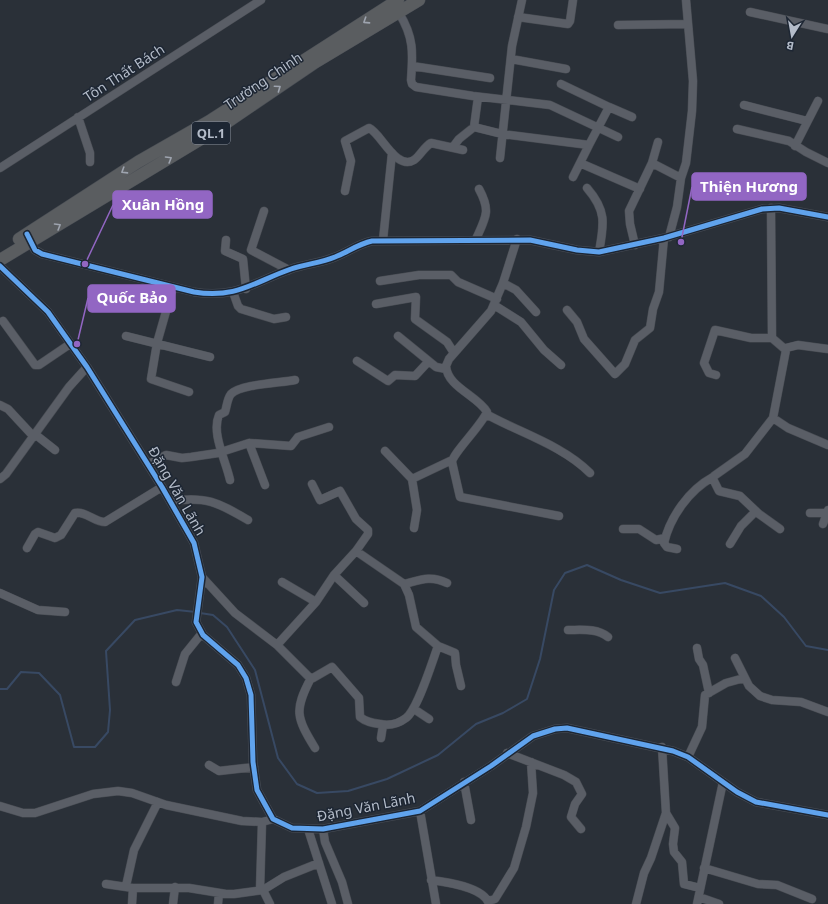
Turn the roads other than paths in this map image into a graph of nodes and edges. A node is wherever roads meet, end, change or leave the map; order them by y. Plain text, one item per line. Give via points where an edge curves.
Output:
1 (261, 0) edge
2 (398, 0) edge
3 (419, 0) edge
4 (522, 0) edge
5 (572, 0) edge
6 (686, 0) edge
7 (750, 12) dead end
8 (399, 13) junction
9 (518, 17) junction
10 (688, 24) junction
11 (618, 25) dead end
12 (828, 29) edge
13 (511, 59) junction
14 (412, 66) junction
15 (566, 69) dead end
16 (490, 78) dead end
17 (561, 84) dead end
18 (478, 97) junction
19 (507, 99) junction
20 (818, 100) dead end
21 (744, 105) dead end
22 (608, 107) junction
23 (78, 117) junction
24 (632, 117) dead end
25 (807, 120) junction
26 (474, 127) junction
27 (598, 127) junction
28 (738, 129) dead end
29 (502, 134) junction
30 (618, 137) dead end
31 (658, 142) dead end
32 (589, 145) junction
33 (795, 146) junction
34 (453, 147) junction
35 (463, 150) dead end
36 (392, 153) junction
37 (500, 158) dead end
38 (90, 162) dead end
39 (580, 163) junction
40 (652, 163) junction
41 (828, 163) edge
42 (0, 168) edge
43 (573, 177) dead end
44 (681, 178) junction
45 (587, 188) dead end
46 (479, 189) dead end
47 (640, 189) junction
48 (345, 191) dead end
49 (771, 208) junction
50 (264, 211) dead end
51 (828, 217) edge
52 (666, 237) junction
53 (28, 238) junction
54 (476, 239) junction
55 (517, 239) junction
56 (226, 240) dead end
57 (383, 240) junction
58 (635, 245) junction
59 (251, 250) junction
60 (0, 251) edge
61 (599, 252) junction
62 (243, 259) junction
63 (0, 260) edge
64 (0, 266) edge
65 (289, 270) junction
66 (380, 281) dead end
67 (503, 283) junction
68 (173, 287) junction
69 (246, 289) junction
70 (233, 292) junction
71 (495, 302) junction
72 (376, 304) dead end
73 (566, 310) dead end
74 (536, 312) dead end
75 (286, 317) dead end
76 (3, 321) dead end
77 (126, 336) dead end
78 (398, 336) dead end
79 (772, 338) junction
80 (158, 343) junction
81 (70, 344) junction
82 (786, 348) junction
83 (828, 349) edge
84 (454, 353) junction
85 (210, 357) dead end
86 (357, 361) dead end
87 (428, 362) junction
88 (561, 365) dead end
89 (87, 367) junction
90 (446, 369) junction
91 (716, 375) dead end
92 (295, 380) dead end
93 (189, 392) dead end
94 (0, 405) edge
95 (486, 414) junction
96 (773, 418) junction
97 (329, 427) dead end
98 (35, 436) junction
99 (249, 444) junction
100 (828, 445) edge
101 (55, 450) dead end
102 (222, 452) junction
103 (384, 452) dead end
104 (452, 460) junction
105 (148, 464) junction
106 (590, 473) dead end
107 (713, 477) junction
108 (0, 479) edge
109 (412, 479) junction
110 (230, 480) dead end
111 (312, 484) dead end
112 (265, 485) dead end
113 (162, 487) junction
114 (170, 501) junction
115 (756, 511) junction
116 (828, 511) edge
117 (810, 513) dead end
118 (559, 516) dead end
119 (248, 520) dead end
120 (823, 524) dead end
121 (414, 528) dead end
122 (623, 529) dead end
123 (780, 529) dead end
124 (665, 538) junction
125 (730, 544) dead end
126 (27, 548) dead end
127 (677, 549) dead end
128 (356, 551) junction
129 (334, 575) junction
130 (202, 577) junction
131 (282, 582) dead end
132 (447, 583) dead end
133 (404, 584) junction
134 (0, 593) edge
135 (316, 602) junction
136 (364, 603) dead end
137 (65, 612) dead end
138 (568, 630) dead end
139 (202, 633) junction
140 (608, 637) dead end
141 (277, 645) junction
142 (438, 646) junction
143 (697, 648) dead end
144 (735, 658) dead end
145 (311, 678) junction
146 (744, 678) junction
147 (176, 682) dead end
148 (460, 686) dead end
149 (709, 693) junction
150 (414, 709) junction
151 (828, 712) edge
152 (429, 719) dead end
153 (383, 725) junction
154 (381, 738) dead end
155 (662, 747) junction
156 (315, 748) dead end
157 (507, 753) junction
158 (688, 757) junction
159 (531, 762) junction
160 (209, 765) dead end
161 (254, 767) junction
162 (464, 782) junction
163 (723, 782) junction
164 (158, 802) junction
165 (0, 806) edge
166 (420, 811) junction
167 (666, 813) junction
168 (828, 815) edge
169 (273, 819) junction
170 (471, 820) dead end
171 (262, 822) junction
172 (308, 829) junction
173 (323, 829) junction
174 (581, 829) dead end
175 (319, 863) junction
176 (704, 868) junction
177 (431, 880) junction
178 (106, 884) dead end
179 (130, 887) junction
180 (174, 888) junction
181 (261, 890) junction
182 (219, 893) junction
183 (699, 896) edge
184 (812, 899) dead end
185 (488, 902) edge
186 (132, 904) edge
187 (173, 904) edge
188 (218, 904) edge
189 (270, 904) edge
190 (332, 904) edge
191 (348, 904) edge
192 (436, 904) edge
193 (636, 904) edge
194 (719, 904) edge

1 - 23 street, Tôn Thất Bách
2 -> 53 highway, Trường Chinh / QL.1 via 208,122 126,169
3 - 8 highway, Trường Chinh / QL.1
4 - 9 street
5 - 9 street via 568,24
6 - 10 street
7 - 12 street
8 - 14 street via 409,29
53 -> 8 highway, Trường Chinh / QL.1 via 214,131 314,63
9 - 13 street
10 - 11 street
10 - 44 street via 693,81 692,111 686,163
13 - 15 street
13 - 19 street
14 - 16 street
14 - 18 street via 411,80 416,87
17 - 22 street
18 - 19 street
18 - 26 street
19 - 27 street via 550,105
19 - 29 street
20 - 25 street
21 - 25 street
22 - 24 street
22 - 27 street
23 - 38 street via 90,153
23 - 42 street, Tôn Thất Bách
25 - 33 street
26 - 29 street
26 - 34 street
27 - 30 street
27 - 32 street
28 - 33 street via 789,141
29 - 32 street
29 - 37 street
31 - 40 street
32 - 39 street
33 - 41 street
34 - 35 street
34 - 36 street via 431,143 411,161 401,160
36 - 48 street via 370,128 345,140 351,162
36 - 57 street
39 - 43 street
39 - 47 street
40 - 44 street
40 - 47 street
44 - 52 street via 678,207
45 - 61 street via 597,200 602,213
46 - 54 street via 487,213
47 - 58 street via 629,211
49 - 51 street
49 - 52 street via 752,211
49 - 79 street
50 - 59 street
52 - 58 street
52 - 73 street via 659,292 650,328 635,340 625,364 615,374 584,339 577,322
53 - 60 highway, Trường Chinh / QL.1
53 - 63 highway, Trường Chinh / QL.1
53 - 68 street via 35,250 42,254
54 - 55 street
54 - 57 street via 421,242
55 - 61 street
55 - 67 street
56 - 62 street via 225,251
57 - 65 street via 361,244 336,257
58 - 61 street
59 - 62 street
59 - 65 street
62 - 69 street
64 - 81 street, Đặng Văn Lãnh via 48,312
65 - 69 street
66 - 71 street via 419,275 451,275 458,282
67 - 71 street
67 - 74 street via 516,290
68 - 70 street via 210,295
68 - 80 street
69 - 70 street
70 - 75 street via 241,309 274,319
71 - 84 street via 486,317
71 - 88 street via 521,322 544,350
72 - 84 street via 416,297 415,319 447,342
76 - 81 street via 35,365 39,365
77 - 80 street
78 - 87 street
79 - 82 street
79 - 91 street via 752,338 715,330 704,363 709,373
80 - 85 street
80 - 93 street via 151,378
81 - 89 street, Đặng Văn Lãnh
82 - 83 street via 798,345
82 - 96 street
84 - 90 street
86 - 87 street via 388,381 395,375 415,376
87 - 90 street
89 - 98 street via 69,387
89 - 105 street, Đặng Văn Lãnh
90 - 95 street via 456,384 486,410
92 - 102 street via 246,386 233,393 225,412 218,417 217,432
94 - 98 street via 8,409
95 - 104 street
95 - 106 street via 567,455
96 - 100 street via 788,428
96 - 107 street via 745,454
97 - 99 street via 298,437 291,446
98 - 101 street
98 - 108 street
99 - 102 street
99 - 112 street
102 - 105 street via 182,458 166,454
102 - 110 street
103 - 109 street
104 - 109 street
104 - 118 street via 460,497
105 - 113 street, Đặng Văn Lãnh
107 - 115 street via 719,491 740,496
107 - 124 street via 707,480 675,514
109 - 121 street via 417,510
111 - 128 street via 320,500 340,491 356,519 368,530 367,538
113 - 114 street, Đặng Văn Lãnh
113 - 126 street via 105,522 94,520 80,512 75,513 61,535 55,538 38,532
114 - 119 street via 195,499 219,503
114 - 130 street, Đặng Văn Lãnh via 194,543
115 - 123 street
115 - 125 street
116 - 117 street
116 - 120 street
122 - 124 street via 639,528 656,540
124 - 127 street via 664,544 667,547
128 - 129 street
128 - 133 street
129 - 135 street
129 - 136 street
130 - 139 street, Đặng Văn Lãnh via 196,622
130 - 141 street via 236,613
131 - 135 street
132 - 133 street via 429,578
133 - 142 street via 416,627
134 - 137 street via 38,610
135 - 141 street
138 - 140 street via 594,630 603,632
139 - 147 street via 185,654
139 - 161 street via 238,665 246,678 251,695
141 - 145 street
142 - 148 street via 455,653
142 - 150 street
143 - 149 street via 705,670
144 - 146 street
145 - 153 street via 332,667 360,698 360,717 364,721
145 - 156 street via 298,706 303,729
146 - 149 street via 726,683
146 - 151 street via 754,692 765,698 801,702
149 - 158 street via 704,698 700,735
150 - 152 street
150 - 153 street via 406,718 394,725
153 - 154 street
155 - 157 street, Đặng Văn Lãnh via 561,728 533,736
155 - 158 street, Đặng Văn Lãnh
155 - 167 street
157 - 159 street
157 - 162 street, Đặng Văn Lãnh
158 - 163 street, Đặng Văn Lãnh
159 - 174 street via 564,775 579,786 582,794 571,815
159 - 185 street via 533,798 514,868 495,899
160 - 161 street via 219,771
161 - 169 street via 257,790
162 - 166 street, Đặng Văn Lãnh
162 - 170 street
163 - 168 street, Đặng Văn Lãnh via 756,802
163 - 176 street
164 - 165 street via 118,791 93,794 35,813 23,813
164 - 171 street via 210,815
164 - 179 street via 134,850
166 - 173 street, Đặng Văn Lãnh
166 - 177 street
167 - 183 street via 675,828 674,852 682,862 684,884
167 - 193 street via 644,873
169 - 171 street
169 - 172 street, Đặng Văn Lãnh via 292,828
171 - 181 street
172 - 173 street, Đặng Văn Lãnh
172 - 175 street
173 - 191 street via 324,842 342,882
175 - 181 street via 284,877
175 - 190 street
176 - 183 street
176 - 184 street via 758,884 777,885
177 - 185 street via 458,884 473,890
177 - 192 street
178 - 179 street
179 - 180 street
179 - 186 street
180 - 182 street
180 - 187 street
181 - 182 street via 234,894
181 - 189 street
182 - 188 street
183 - 194 street

